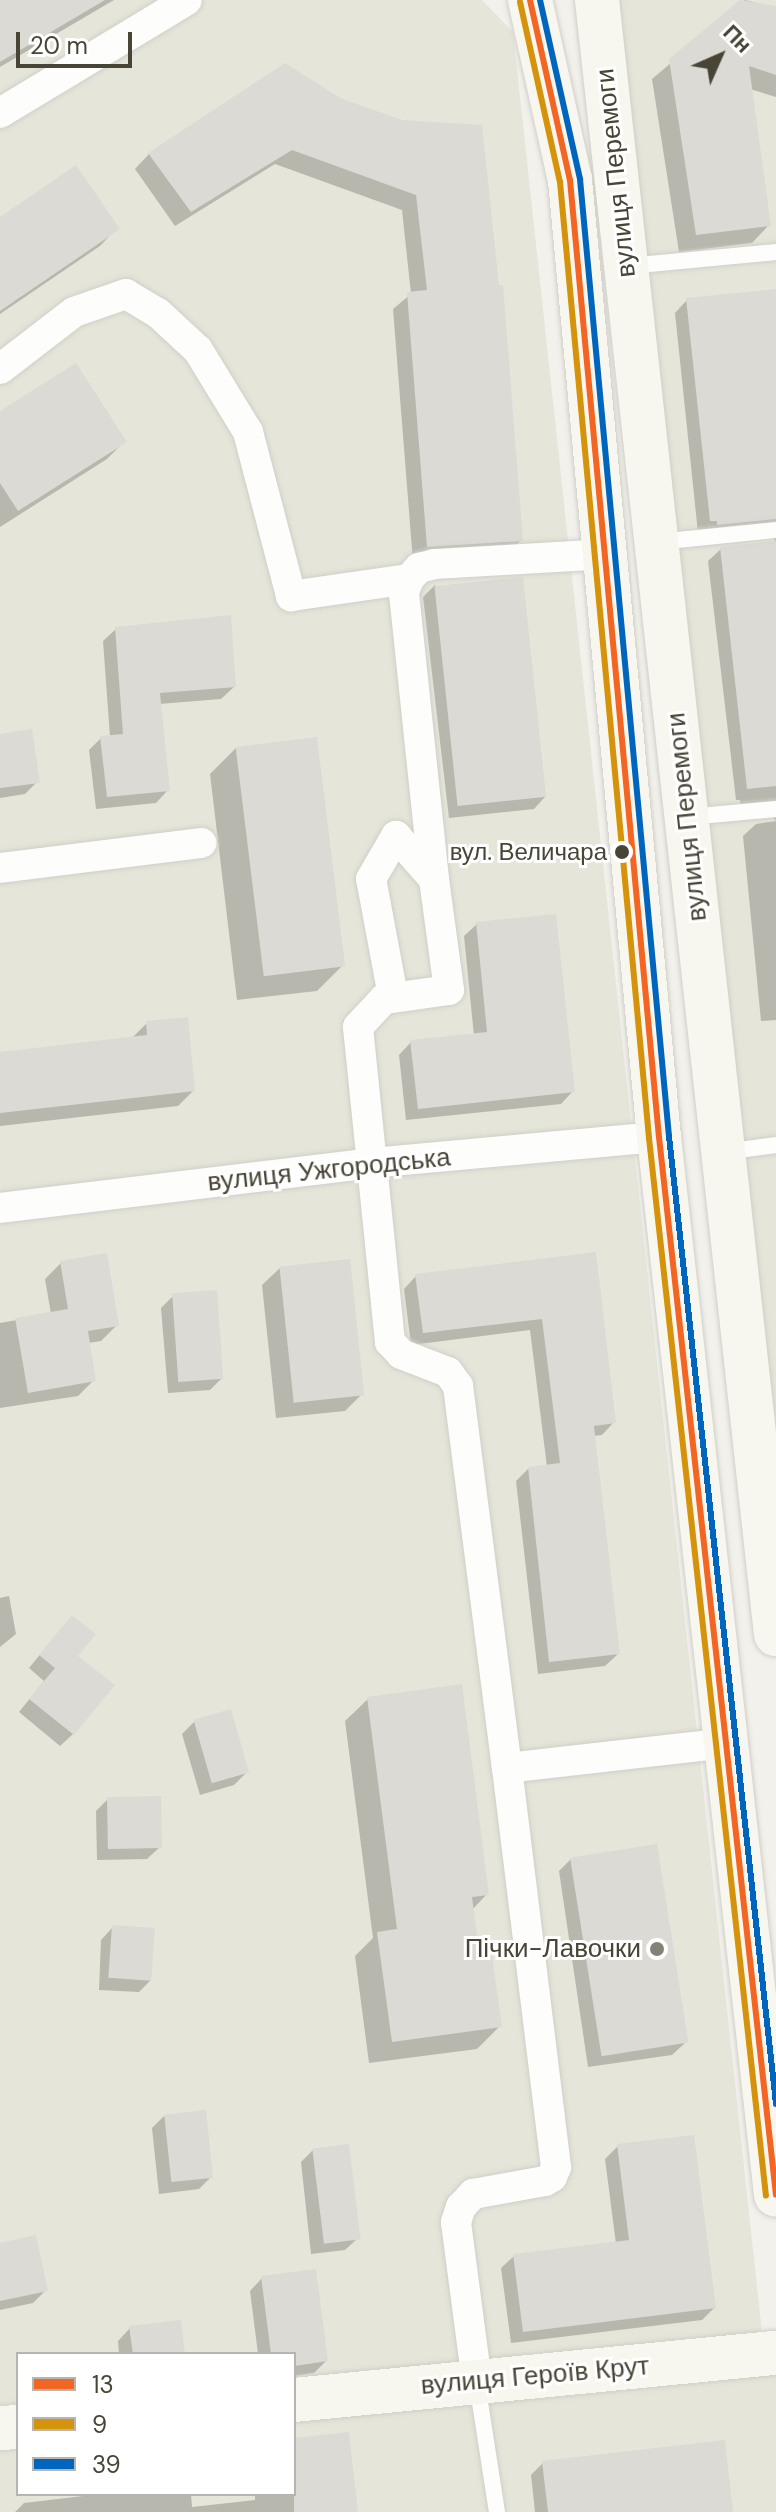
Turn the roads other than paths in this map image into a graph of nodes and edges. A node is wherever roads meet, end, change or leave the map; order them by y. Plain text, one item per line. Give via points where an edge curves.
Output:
1 (187, 0) edge
2 (597, 0) edge
3 (530, 1) edge
4 (0, 113) edge
5 (776, 252) edge
6 (626, 266) junction
7 (0, 369) edge
8 (776, 530) edge
9 (657, 542) junction
10 (607, 554) junction
11 (409, 579) junction
12 (776, 809) edge
13 (687, 817) junction
14 (201, 843) dead end
15 (0, 868) edge
16 (434, 879) junction
17 (393, 996) junction
18 (659, 1137) junction
19 (776, 1145) edge
20 (723, 1152) junction
21 (371, 1163) junction
22 (0, 1208) edge
23 (776, 1634) edge
24 (727, 1743) junction
25 (507, 1768) junction
26 (776, 2195) edge
27 (776, 2353) edge
28 (477, 2382) junction
29 (296, 2400) edge
30 (497, 2512) edge

1 - 4 street
2 - 3 main road
2 - 6 main road, вулиця Перемоги
3 - 10 main road, вулиця Перемоги via 570,180
5 - 6 lane
6 - 9 main road, вулиця Перемоги
7 - 11 street via 74,312 126,294 158,313 198,350 248,432 291,596
8 - 9 lane
9 - 13 main road, вулиця Перемоги
10 - 11 street via 435,564 419,568
10 - 18 main road, вулиця Перемоги
11 - 16 street via 404,592
12 - 13 lane
13 - 20 main road, вулиця Перемоги
14 - 15 street
16 - 17 street via 449,990
16 - 17 street via 396,836 371,879
17 - 21 street via 374,1006 358,1027
18 - 21 street, вулиця Ужгородська
18 - 24 main road, вулиця Перемоги
19 - 20 lane
20 - 23 main road, вулиця Перемоги
21 - 22 street, вулиця Ужгородська
21 - 25 street via 390,1342 401,1354 448,1372 458,1386
24 - 25 street
24 - 26 main road, вулиця Перемоги
25 - 28 street via 556,2167 545,2181 473,2194 461,2207 456,2222
27 - 28 main road, вулиця Героїв Крут
28 - 29 main road, вулиця Героїв Крут
28 - 30 lane

